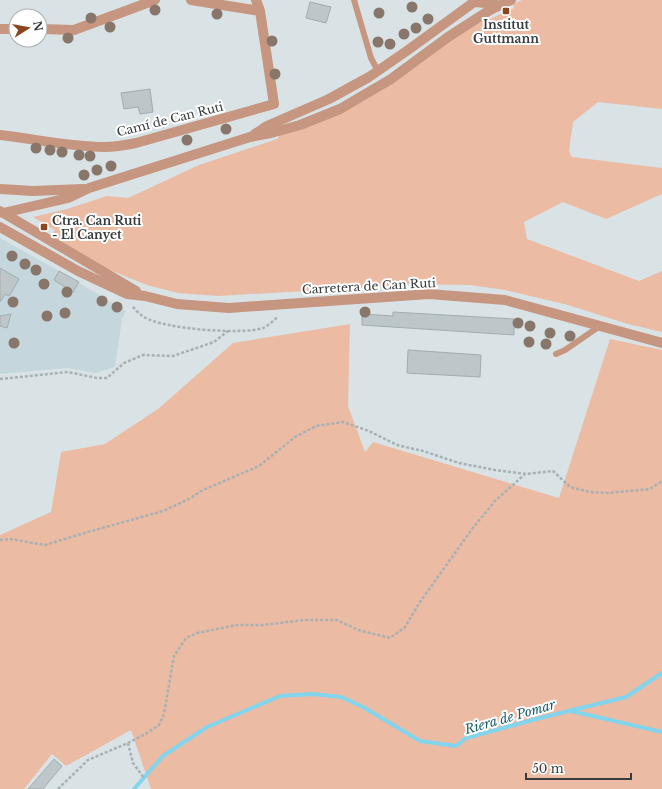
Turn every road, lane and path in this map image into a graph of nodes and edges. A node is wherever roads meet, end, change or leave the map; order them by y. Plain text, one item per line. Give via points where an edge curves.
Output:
1 (155, 0) edge
2 (191, 0) edge
3 (256, 0) edge
4 (354, 0) edge
5 (475, 0) edge
6 (493, 0) edge
7 (511, 0) edge
8 (260, 11) junction
9 (48, 29) edge
10 (424, 56) junction
11 (378, 71) junction
12 (330, 113) junction
13 (0, 135) edge
14 (250, 136) junction
15 (89, 188) junction
16 (0, 189) edge
17 (1, 212) edge
18 (0, 227) edge
19 (127, 294) junction
20 (144, 296) junction
21 (291, 303) junction
22 (600, 326) junction
23 (228, 331) junction
24 (662, 343) edge
25 (556, 354) dead end
26 (0, 379) edge
27 (526, 474) junction
28 (662, 481) edge
29 (0, 540) edge
30 (128, 743) junction
31 (144, 778) dead end
32 (58, 789) edge

1 - 9 street via 74,30
2 - 8 street
3 - 8 street
4 - 11 lane
5 - 6 street via 486,3
5 - 10 street via 472,10 428,45
5 - 11 street
7 - 10 street via 490,10 448,37
8 - 13 street, Camí de Can Ruti via 274,104 144,141 106,147
10 - 12 street via 391,79
11 - 12 street via 365,87
11 - 14 street via 329,99
12 - 14 street via 300,125
14 - 15 street
15 - 16 street via 33,191
15 - 17 street via 68,198
17 - 20 street, Carretera de Can Ruti
18 - 19 street, Carretera de Can Ruti via 78,271
19 - 20 street, Carretera de Can Ruti
19 - 23 path via 130,305 144,317 163,324
20 - 21 street, Carretera de Can Ruti via 177,304 229,308
21 - 22 street, Carretera de Can Ruti via 429,294 505,300
21 - 23 path via 264,328
22 - 24 street, Carretera de Can Ruti
22 - 25 lane
23 - 26 path via 214,342 173,356 143,355 124,363 107,378 68,372
27 - 28 path via 553,471 570,487 608,493 650,489
27 - 29 path via 459,463 423,451 397,446 369,431 342,422 316,426 295,437 259,466 203,490 163,511 45,546 10,539
27 - 30 path via 490,507 420,602 405,627 390,638 358,630 337,620 237,625 197,633 186,638 174,656 164,714 159,724
30 - 31 path via 133,763
30 - 32 path via 88,760

